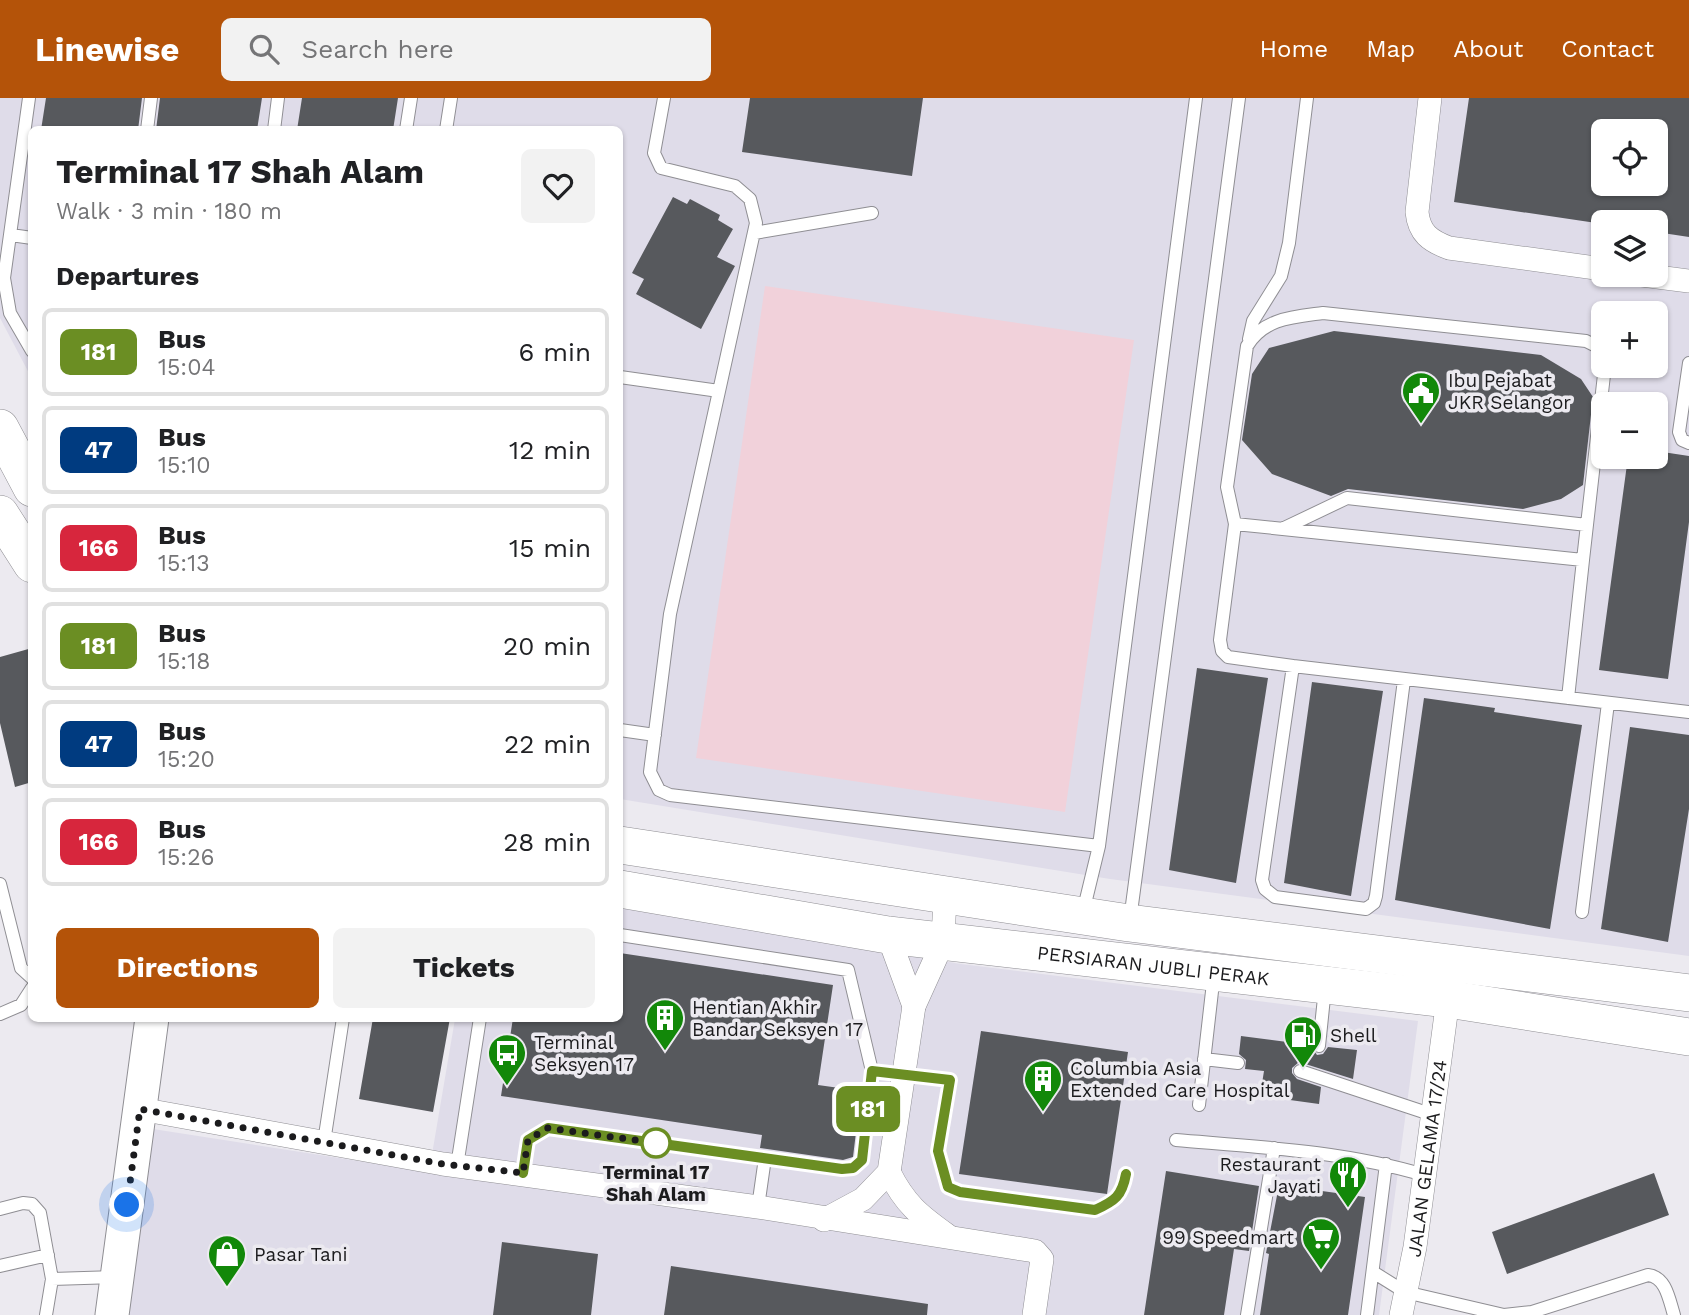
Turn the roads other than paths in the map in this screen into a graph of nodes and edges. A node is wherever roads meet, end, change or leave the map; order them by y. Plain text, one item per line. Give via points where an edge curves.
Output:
1 (29, 98) edge
2 (151, 98) edge
3 (278, 98) edge
4 (411, 98) edge
5 (451, 98) edge
6 (664, 98) edge
7 (1196, 98) edge
8 (1239, 98) edge
9 (1307, 98) edge
10 (1430, 98) edge
11 (148, 126) edge
12 (274, 126) edge
13 (407, 126) edge
14 (447, 126) edge
15 (872, 213) dead end
16 (754, 233) junction
17 (11, 235) junction
18 (28, 237) edge
19 (1591, 268) edge
20 (1668, 278) edge
21 (1689, 281) edge
22 (28, 344) edge
23 (1591, 344) edge
24 (1247, 346) junction
25 (1689, 363) edge
26 (623, 377) edge
27 (1604, 378) edge
28 (719, 391) junction
29 (0, 428) edge
30 (1689, 443) edge
31 (28, 480) edge
32 (0, 514) edge
33 (1235, 524) junction
34 (1587, 525) junction
35 (1282, 529) junction
36 (28, 558) edge
37 (1583, 561) junction
38 (1293, 666) junction
39 (1404, 680) junction
40 (1568, 698) junction
41 (1608, 703) junction
42 (1689, 712) edge
43 (623, 730) edge
44 (655, 735) junction
45 (623, 845) edge
46 (1099, 846) junction
47 (0, 884) edge
48 (623, 890) edge
49 (945, 895) junction
50 (1582, 912) dead end
51 (1082, 915) junction
52 (1129, 923) junction
53 (623, 935) edge
54 (888, 935) junction
55 (943, 942) junction
56 (15, 944) junction
57 (0, 949) edge
58 (28, 974) edge
59 (1214, 974) junction
60 (1325, 984) junction
61 (1689, 993) edge
62 (28, 994) edge
63 (1448, 999) junction
64 (914, 1006) junction
65 (0, 1014) edge
66 (151, 1022) edge
67 (342, 1022) edge
68 (479, 1022) edge
69 (1689, 1037) edge
70 (1319, 1046) dead end
71 (1204, 1059) junction
72 (1238, 1063) dead end
73 (872, 1071) junction
74 (1300, 1071) dead end
75 (905, 1073) junction
76 (1199, 1105) dead end
77 (140, 1109) junction
78 (1433, 1115) junction
79 (1176, 1140) dead end
80 (324, 1142) junction
81 (1274, 1148) junction
82 (765, 1158) junction
83 (1385, 1164) junction
84 (457, 1166) junction
85 (889, 1172) junction
86 (523, 1173) junction
87 (1126, 1174) dead end
88 (1424, 1175) junction
89 (758, 1207) junction
90 (0, 1209) edge
91 (824, 1220) junction
92 (951, 1238) junction
93 (48, 1255) junction
94 (0, 1266) edge
95 (1373, 1272) junction
96 (117, 1277) junction
97 (52, 1279) junction
98 (1405, 1292) junction
99 (46, 1315) edge
100 (111, 1315) edge
101 (1034, 1315) edge
102 (1247, 1315) edge
103 (1367, 1315) edge
104 (1401, 1315) edge
105 (1504, 1315) edge
106 (1674, 1315) edge

1 - 17 lane
2 - 11 lane
3 - 12 lane
4 - 13 lane
5 - 14 lane
6 - 16 lane via 654,153 661,168 735,186 750,199
7 - 46 lane
8 - 52 lane
9 - 24 lane via 1289,243 1281,276 1252,321
10 - 19 street via 1417,212 1418,226 1426,235 1449,248
15 - 16 lane
16 - 28 lane
17 - 18 lane
17 - 22 lane via 4,278 10,313
20 - 21 street
23 - 24 lane via 1323,313 1260,328
24 - 33 lane via 1227,487
25 - 30 lane via 1679,432
26 - 28 lane
27 - 34 lane
28 - 44 lane via 670,614
29 - 31 main road
32 - 36 main road
33 - 35 lane
33 - 38 lane via 1222,650 1228,657
34 - 35 lane via 1348,498
34 - 37 lane
35 - 37 lane
37 - 40 lane
38 - 39 lane
38 - 39 lane via 1262,880 1276,897 1366,909 1377,896
39 - 40 lane
40 - 41 lane
41 - 42 lane
41 - 50 lane
43 - 44 lane
44 - 46 lane via 650,772 659,790 670,795
45 - 49 main road, PERSIARAN JUBLI PERAK
46 - 51 lane
47 - 56 lane
48 - 54 main road, PERSIARAN JUBLI PERAK
49 - 51 main road, PERSIARAN JUBLI PERAK
49 - 55 street
51 - 52 main road, PERSIARAN JUBLI PERAK
52 - 61 main road, PERSIARAN JUBLI PERAK
53 - 73 lane via 848,970
54 - 55 main road, PERSIARAN JUBLI PERAK
54 - 64 street
55 - 59 main road, PERSIARAN JUBLI PERAK
55 - 64 street
56 - 57 lane
56 - 58 lane via 21,968
59 - 60 main road, PERSIARAN JUBLI PERAK
59 - 71 lane
60 - 63 main road, PERSIARAN JUBLI PERAK
60 - 70 lane
62 - 65 lane via 21,1005
63 - 69 main road, PERSIARAN JUBLI PERAK
63 - 78 street, JALAN GELAMA 17/24
64 - 75 street
66 - 77 street
67 - 80 lane
68 - 84 lane
71 - 72 lane
71 - 76 lane
73 - 75 lane
73 - 82 lane via 862,1160 853,1168
74 - 78 lane
75 - 85 street
75 - 87 lane via 950,1080 938,1151 948,1187 1095,1210 1116,1201
77 - 80 street
77 - 96 street
78 - 88 street, JALAN GELAMA 17/24
79 - 81 lane
80 - 84 street
81 - 83 lane
81 - 102 lane
82 - 86 lane via 548,1128 528,1140
82 - 89 lane
83 - 88 lane
83 - 95 lane, JALAN GELAMA 17/24
84 - 86 street
85 - 91 street via 863,1199
85 - 92 street via 914,1211
86 - 89 street
88 - 98 street, JALAN GELAMA 17/24
89 - 91 street
90 - 93 lane via 32,1204 40,1213
91 - 92 street
92 - 101 street via 1035,1251 1042,1259
93 - 94 lane
93 - 97 lane
95 - 98 lane
95 - 103 lane, JALAN GELAMA 17/24
96 - 97 lane
96 - 100 street
97 - 99 lane
98 - 104 street, JALAN GELAMA 17/24
98 - 105 lane
105 - 106 lane via 1532,1312 1648,1275 1662,1281

